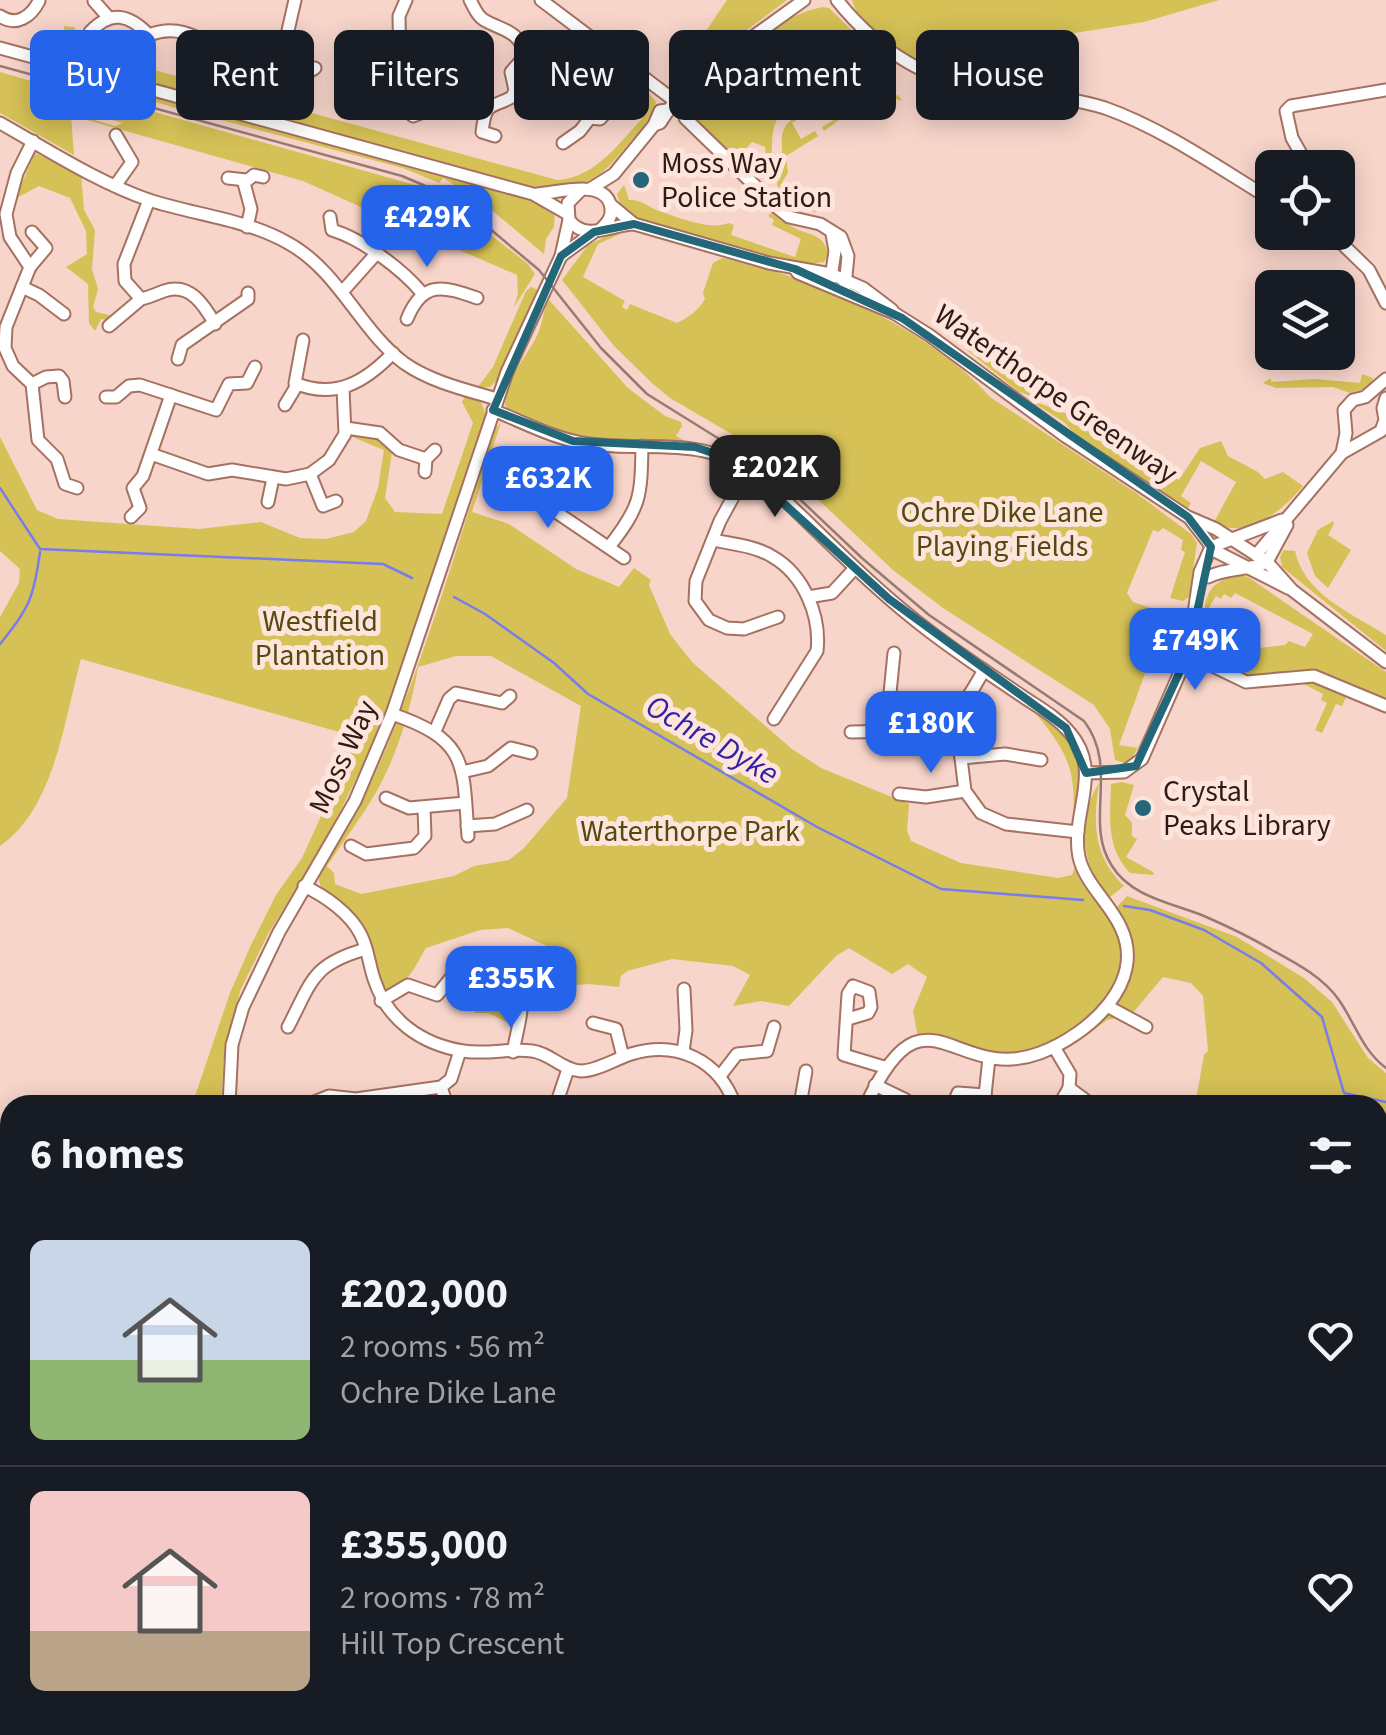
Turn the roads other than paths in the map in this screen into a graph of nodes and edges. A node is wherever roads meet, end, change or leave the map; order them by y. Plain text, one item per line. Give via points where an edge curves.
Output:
1 (295, 0) edge
2 (406, 0) edge
3 (470, 0) edge
4 (541, 0) edge
5 (804, 0) edge
6 (837, 0) edge
7 (40, 1) edge
8 (94, 1) edge
9 (0, 16) edge
10 (109, 18) junction
11 (93, 30) edge
12 (143, 30) edge
13 (289, 30) edge
14 (399, 30) edge
15 (761, 30) edge
16 (514, 33) edge
17 (0, 48) edge
18 (1386, 90) edge
19 (514, 92) edge
20 (669, 104) edge
21 (669, 109) edge
22 (588, 120) edge
23 (687, 120) edge
24 (0, 123) edge
25 (116, 135) dead end
26 (494, 136) dead end
27 (32, 142) junction
28 (563, 143) dead end
29 (1300, 150) edge
30 (614, 174) junction
31 (263, 177) dead end
32 (228, 178) dead end
33 (246, 180) junction
34 (115, 186) junction
35 (585, 190) junction
36 (1255, 190) edge
37 (533, 194) junction
38 (149, 200) junction
39 (610, 204) junction
40 (330, 217) dead end
41 (569, 217) junction
42 (634, 224) junction
43 (247, 226) junction
44 (3, 227) edge
45 (597, 231) junction
46 (32, 232) dead end
47 (832, 234) junction
48 (1349, 250) edge
49 (375, 256) junction
50 (561, 256) junction
51 (30, 267) junction
52 (831, 279) junction
53 (846, 285) junction
54 (22, 287) junction
55 (342, 292) junction
56 (422, 293) junction
57 (248, 294) dead end
58 (478, 298) dead end
59 (141, 299) junction
60 (1386, 303) edge
61 (64, 314) dead end
62 (407, 319) dead end
63 (216, 324) junction
64 (109, 326) dead end
65 (303, 340) dead end
66 (392, 353) junction
67 (178, 359) dead end
68 (256, 367) dead end
69 (1386, 379) edge
70 (32, 384) junction
71 (297, 385) junction
72 (343, 388) junction
73 (171, 395) junction
74 (1365, 396) junction
75 (65, 397) dead end
76 (106, 397) dead end
77 (1384, 403) edge
78 (285, 405) dead end
79 (495, 405) junction
80 (346, 428) junction
81 (1346, 428) junction
82 (1368, 439) junction
83 (642, 446) junction
84 (1342, 453) junction
85 (151, 454) junction
86 (428, 460) dead end
87 (310, 474) junction
88 (526, 474) dead end
89 (273, 478) junction
90 (77, 488) dead end
91 (738, 488) dead end
92 (566, 490) dead end
93 (336, 500) dead end
94 (268, 502) dead end
95 (555, 510) junction
96 (140, 515) dead end
97 (1291, 517) junction
98 (1194, 520) junction
99 (713, 540) junction
100 (1233, 540) junction
101 (609, 547) junction
102 (1217, 548) junction
103 (624, 558) dead end
104 (1260, 561) junction
105 (854, 568) junction
106 (1244, 568) junction
107 (1204, 582) junction
108 (1286, 587) junction
109 (808, 597) junction
110 (778, 617) dead end
111 (1192, 626) junction
112 (894, 653) dead end
113 (1188, 654) junction
114 (1386, 662) edge
115 (1213, 666) junction
116 (984, 670) junction
117 (510, 696) dead end
118 (1386, 706) edge
119 (392, 714) junction
120 (948, 715) junction
121 (774, 719) dead end
122 (896, 728) junction
123 (435, 731) junction
124 (851, 732) dead end
125 (531, 753) dead end
126 (961, 758) junction
127 (1041, 760) dead end
128 (462, 772) junction
129 (1086, 773) junction
130 (965, 791) junction
131 (899, 794) dead end
132 (386, 798) dead end
133 (466, 803) junction
134 (424, 808) junction
135 (527, 810) dead end
136 (1078, 832) junction
137 (351, 846) dead end
138 (304, 886) junction
139 (366, 948) junction
140 (684, 989) dead end
141 (382, 1002) junction
142 (1108, 1006) junction
143 (848, 1018) dead end
144 (593, 1023) dead end
145 (288, 1027) dead end
146 (774, 1027) dead end
147 (1146, 1028) dead end
148 (1054, 1047) junction
149 (460, 1051) junction
150 (514, 1052) junction
151 (683, 1052) junction
152 (622, 1057) junction
153 (989, 1058) junction
154 (884, 1067) junction
155 (568, 1069) junction
156 (806, 1071) dead end
157 (720, 1076) junction
158 (875, 1086) junction
159 (441, 1087) junction
160 (1069, 1088) junction
161 (230, 1095) edge
162 (396, 1095) edge
163 (444, 1095) edge
164 (559, 1095) edge
165 (729, 1095) edge
166 (802, 1095) edge
167 (871, 1095) edge
168 (895, 1095) edge
169 (985, 1095) edge
170 (1065, 1095) edge
171 (1078, 1095) edge

1 - 13 street
2 - 14 street
3 - 16 street via 482,19
4 - 20 street
5 - 15 street
6 - 36 street via 872,39 918,68 973,87 1114,112
7 - 9 street via 20,20
8 - 10 street
10 - 11 street
10 - 12 street via 131,18
17 - 37 street
18 - 29 street via 1291,106 1286,121
19 - 26 street via 487,110 482,132
21 - 30 street
22 - 28 street
23 - 47 street via 779,210
24 - 27 street
25 - 34 street via 132,162
27 - 34 street
27 - 44 street
30 - 35 street
30 - 39 street
31 - 33 street
32 - 33 street
33 - 43 street
34 - 38 street
35 - 37 street
35 - 39 street via 600,191
35 - 41 street via 571,198
37 - 41 street
38 - 43 street
38 - 59 street via 124,264 126,280
39 - 42 street, Waterthorpe Greenway
39 - 45 street via 610,218
40 - 49 street via 330,228
41 - 45 street via 577,229
41 - 50 street, Moss Way
42 - 45 street, Waterthorpe Greenway
42 - 52 street, Waterthorpe Greenway
43 - 55 street via 307,255
44 - 51 street
45 - 50 street, Moss Way
46 - 51 street via 46,248
47 - 52 street
47 - 53 street via 846,249
48 - 60 street via 1370,270
49 - 55 street
49 - 56 street via 404,272
50 - 79 street, Moss Way
51 - 54 street
52 - 53 street, Waterthorpe Greenway
53 - 98 street, Waterthorpe Greenway
54 - 61 street
54 - 70 street via 5,348
55 - 66 street
56 - 58 street via 444,288
56 - 62 street
57 - 63 street
59 - 63 street via 174,288 188,292
59 - 64 street
63 - 67 street via 182,345
65 - 71 street
66 - 72 street via 370,375
66 - 79 street
68 - 73 street via 250,380 230,384 216,410
69 - 74 street
70 - 75 street via 59,376
70 - 90 street via 38,440 57,459 65,484
71 - 72 street
71 - 78 street
72 - 80 street
73 - 76 street via 134,384
73 - 85 street
74 - 77 street
74 - 81 street via 1348,404
77 - 82 street via 1384,426
79 - 83 street via 573,441
79 - 119 street, Moss Way
80 - 86 street via 380,433 399,450
80 - 87 street via 336,452
81 - 82 street
81 - 84 street
82 - 84 street
83 - 101 street via 640,498
83 - 105 street via 695,447 737,461
84 - 97 street
85 - 89 street via 199,473 232,470
85 - 96 street via 133,488
87 - 89 street
87 - 93 street via 323,506
88 - 95 street via 525,490
89 - 94 street
91 - 99 street
92 - 95 street
95 - 101 street
97 - 100 street
97 - 104 street via 1269,537
98 - 100 street, Waterthorpe Greenway
98 - 102 street
99 - 109 street via 774,557
99 - 110 street via 696,581 702,612 735,630
100 - 102 street
100 - 104 street, Waterthorpe Greenway
101 - 103 street
102 - 106 street, Waterthorpe Greenway
102 - 107 street
104 - 106 street
104 - 108 street, Waterthorpe Greenway
105 - 109 street via 832,593
105 - 116 street
106 - 107 street via 1227,568
106 - 108 street, Waterthorpe Greenway
107 - 111 street
108 - 114 street, Waterthorpe Greenway
109 - 121 street via 817,651 780,700
111 - 113 street
111 - 115 street
112 - 122 street via 890,692
113 - 115 street
113 - 129 street via 1136,766
115 - 118 street via 1254,682 1314,676
116 - 120 street
116 - 129 street via 1072,734
117 - 123 street via 502,703 456,692
119 - 123 street
119 - 138 street, Moss Way via 354,801
120 - 122 street
120 - 126 street
122 - 124 street via 869,739
123 - 128 street via 457,755
125 - 128 street via 510,748 488,766
126 - 127 street via 1023,751
126 - 130 street
128 - 133 street
129 - 136 street
130 - 131 street via 916,801
130 - 136 street via 996,821
132 - 134 street via 404,808
133 - 134 street
133 - 135 street via 468,831
134 - 137 street via 425,836 414,848 366,854
136 - 142 street via 1085,874 1116,918 1127,948 1126,972
138 - 139 street via 351,920
138 - 161 street, Moss Way via 243,1007 232,1045
139 - 141 street
139 - 145 street via 320,969
140 - 151 street
141 - 149 street via 398,1022
141 - 150 street via 408,985 437,995 454,974 485,963 520,990
142 - 147 street
142 - 148 street
143 - 154 street via 842,1061
144 - 152 street via 616,1028
146 - 157 street via 766,1051 737,1054
148 - 153 street via 1019,1058
148 - 160 street via 1070,1074
149 - 150 street
149 - 159 street via 451,1079
150 - 155 street via 536,1052
151 - 152 street
151 - 157 street
152 - 155 street via 587,1070
153 - 154 street via 918,1040
153 - 169 street
154 - 158 street
155 - 164 street
156 - 166 street
157 - 165 street
158 - 167 street
158 - 168 street
159 - 162 street
159 - 163 street
160 - 170 street
160 - 171 street

